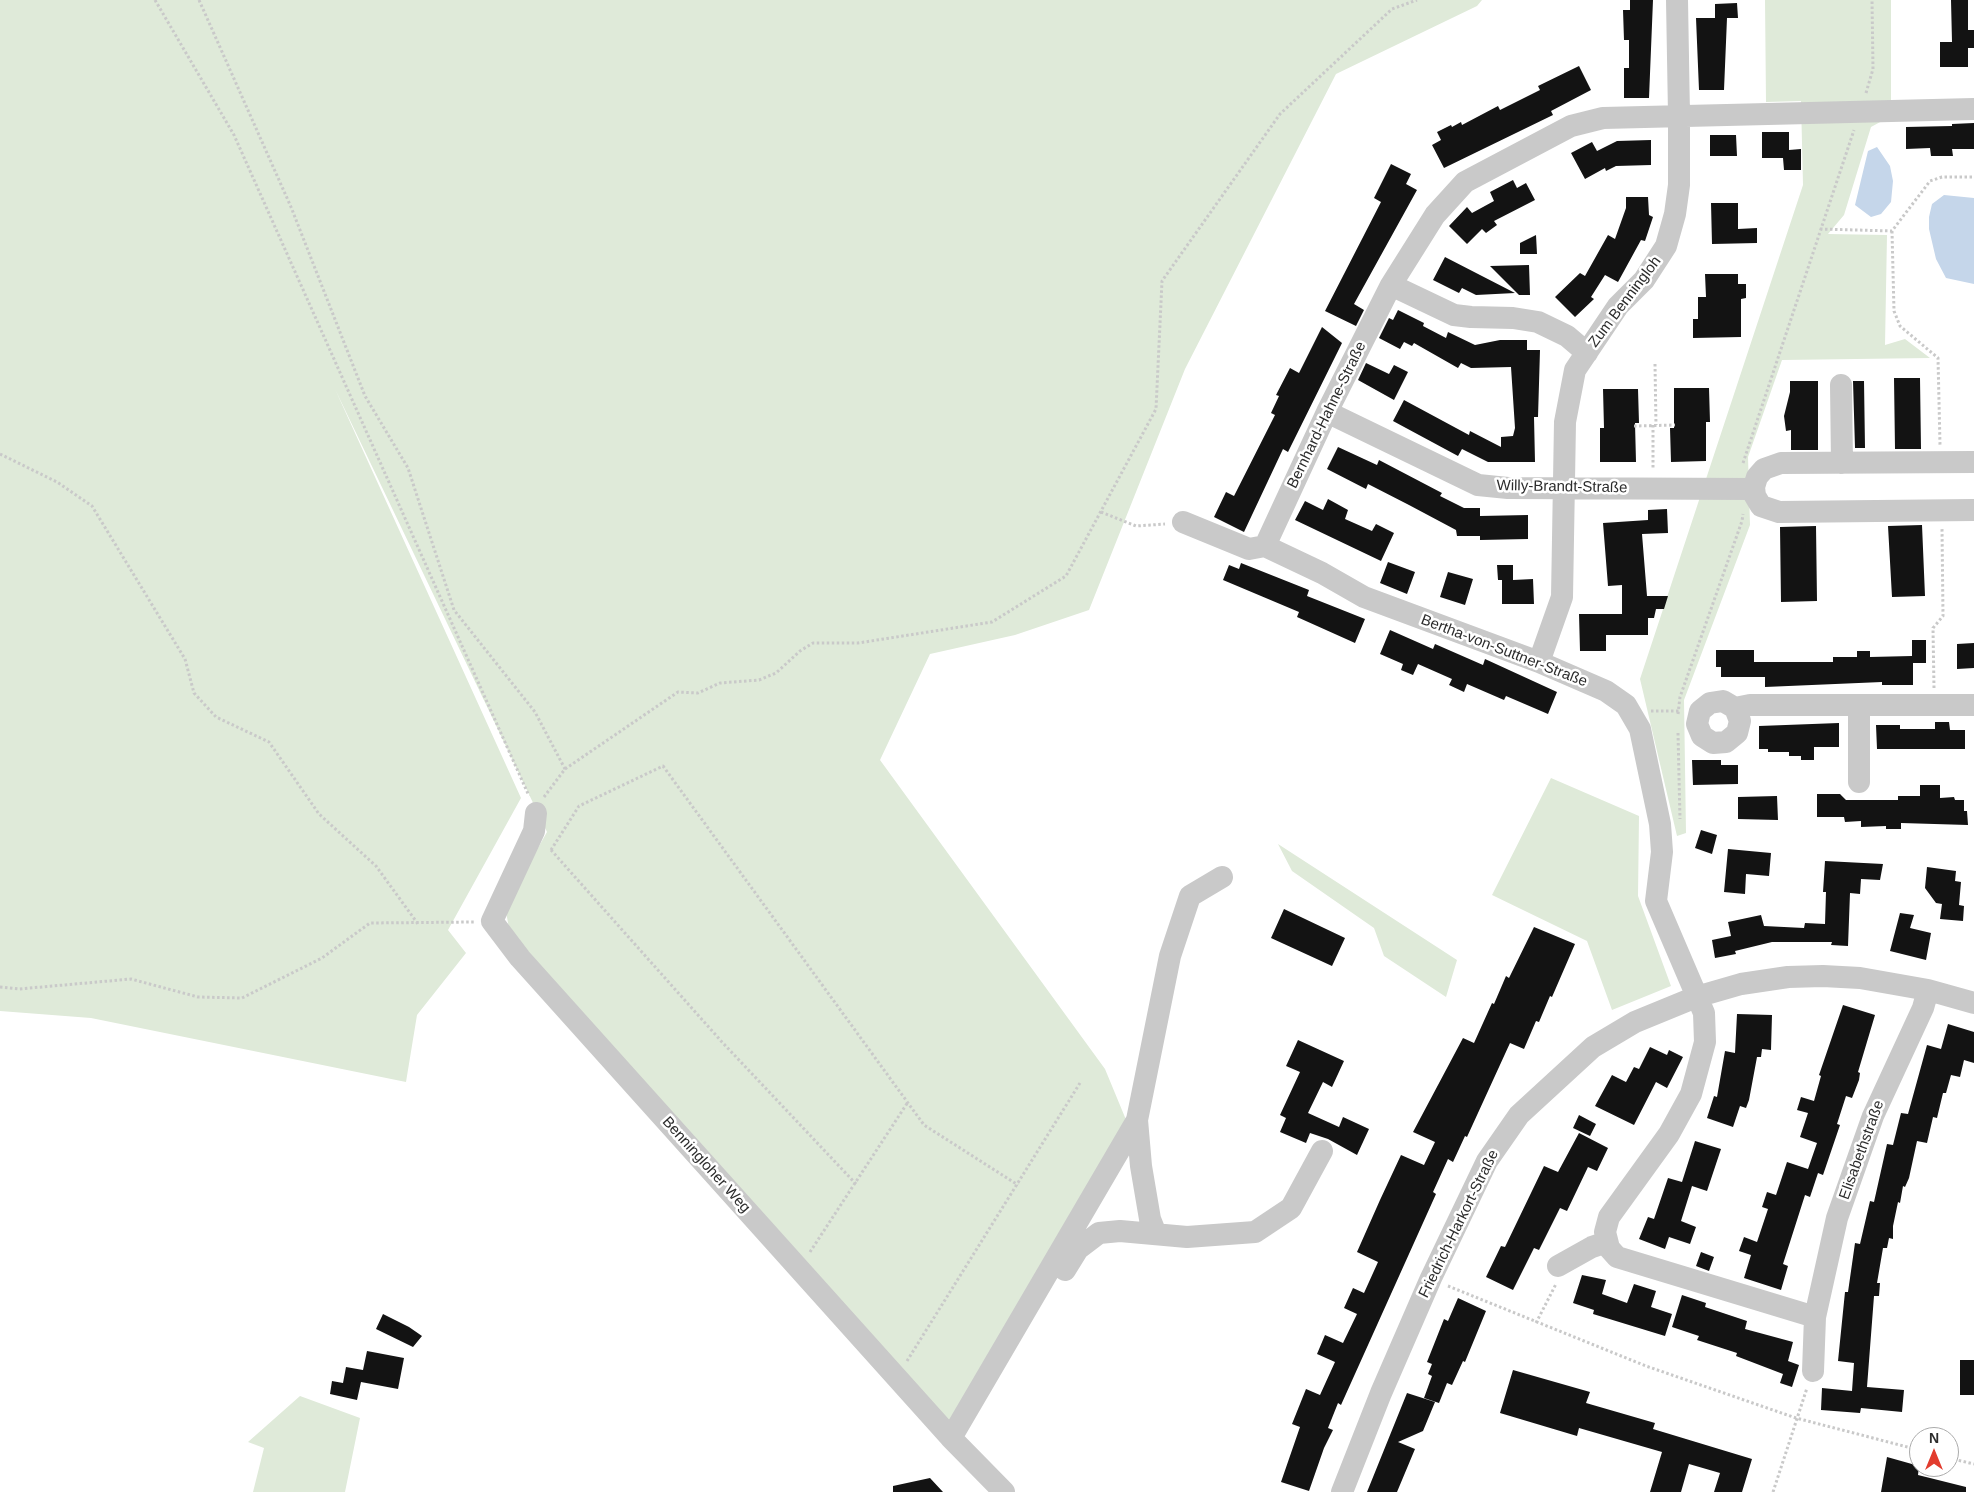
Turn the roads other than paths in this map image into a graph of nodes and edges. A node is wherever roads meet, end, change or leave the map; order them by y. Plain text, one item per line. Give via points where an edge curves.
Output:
1 (1677, 0) edge
2 (1974, 109) edge
3 (1679, 115) junction
4 (1391, 285) junction
5 (1587, 353) junction
6 (1841, 385) dead end
7 (1327, 412) junction
8 (1974, 462) edge
9 (1842, 463) junction
10 (1565, 488) junction
11 (1749, 489) junction
12 (1974, 510) edge
13 (1183, 522) road end
14 (1266, 546) junction
15 (1539, 662) junction
16 (1859, 704) junction
17 (1974, 705) edge
18 (1735, 708) junction
19 (1859, 782) dead end
20 (535, 822) road end
21 (1222, 877) dead end
22 (1928, 990) junction
23 (1696, 997) junction
24 (1974, 1003) edge
25 (1137, 1120) junction
26 (1322, 1152) dead end
27 (1156, 1234) junction
28 (1607, 1242) junction
29 (1558, 1266) road end
30 (1815, 1317) junction
31 (1813, 1371) road end
32 (956, 1443) junction
33 (1004, 1492) edge
34 (1342, 1492) edge

1 - 3 street, Zum Benningloh
2 - 3 street
3 - 4 street, Bernhard-Hahne-Straße via 1603,118 1571,126 1465,182 1435,215
3 - 5 street, Zum Benningloh via 1679,185 1676,214 1666,246 1644,280 1618,306
4 - 5 street via 1454,315 1538,322 1567,336
4 - 7 street, Bernhard-Hahne-Straße
5 - 10 street, Zum Benningloh via 1574,370 1566,422
6 - 9 street
7 - 10 street, Willy-Brandt-Straße via 1478,485
7 - 14 street, Bernhard-Hahne-Straße
8 - 9 street
9 - 11 street via 1781,463 1764,469
10 - 11 street, Willy-Brandt-Straße
10 - 15 street, Zum Benningloh via 1562,597
11 - 12 street via 1761,506 1778,512
13 - 14 street, Bertha-von-Suttner-Straße via 1249,549
14 - 15 street, Bertha-von-Suttner-Straße via 1364,597
15 - 23 street, Bertha-von-Suttner-Straße via 1606,691 1626,704 1640,729 1660,824 1662,852 1656,901
16 - 17 street
16 - 18 street via 1750,705
16 - 19 street
18 - 18 street via 1740,720 1737,734 1726,742 1713,743 1702,736 1689,711 1710,702 1723,701
20 - 32 street, Benningloher Weg via 492,920 520,958
21 - 25 street via 1190,896 1170,956
22 - 23 street, Friedrich-Harkort-Straße via 1860,978 1788,977 1741,984
22 - 24 street, Friedrich-Harkort-Straße
22 - 30 street, Elisabethstraße via 1924,1008 1873,1116 1840,1208
23 - 28 street via 1704,1013 1705,1042 1691,1094 1669,1134 1609,1217 1605,1232
23 - 34 street, Friedrich-Harkort-Straße via 1635,1022 1593,1047 1519,1115 1487,1161 1431,1278
25 - 27 street via 1141,1166 1150,1219
25 - 32 street
26 - 27 street via 1291,1208 1255,1232 1188,1238
27 - 32 street via 1099,1233 1078,1249
28 - 29 street
28 - 30 street via 1617,1257
30 - 31 street, Elisabethstraße
32 - 33 street, Benningloher Weg

